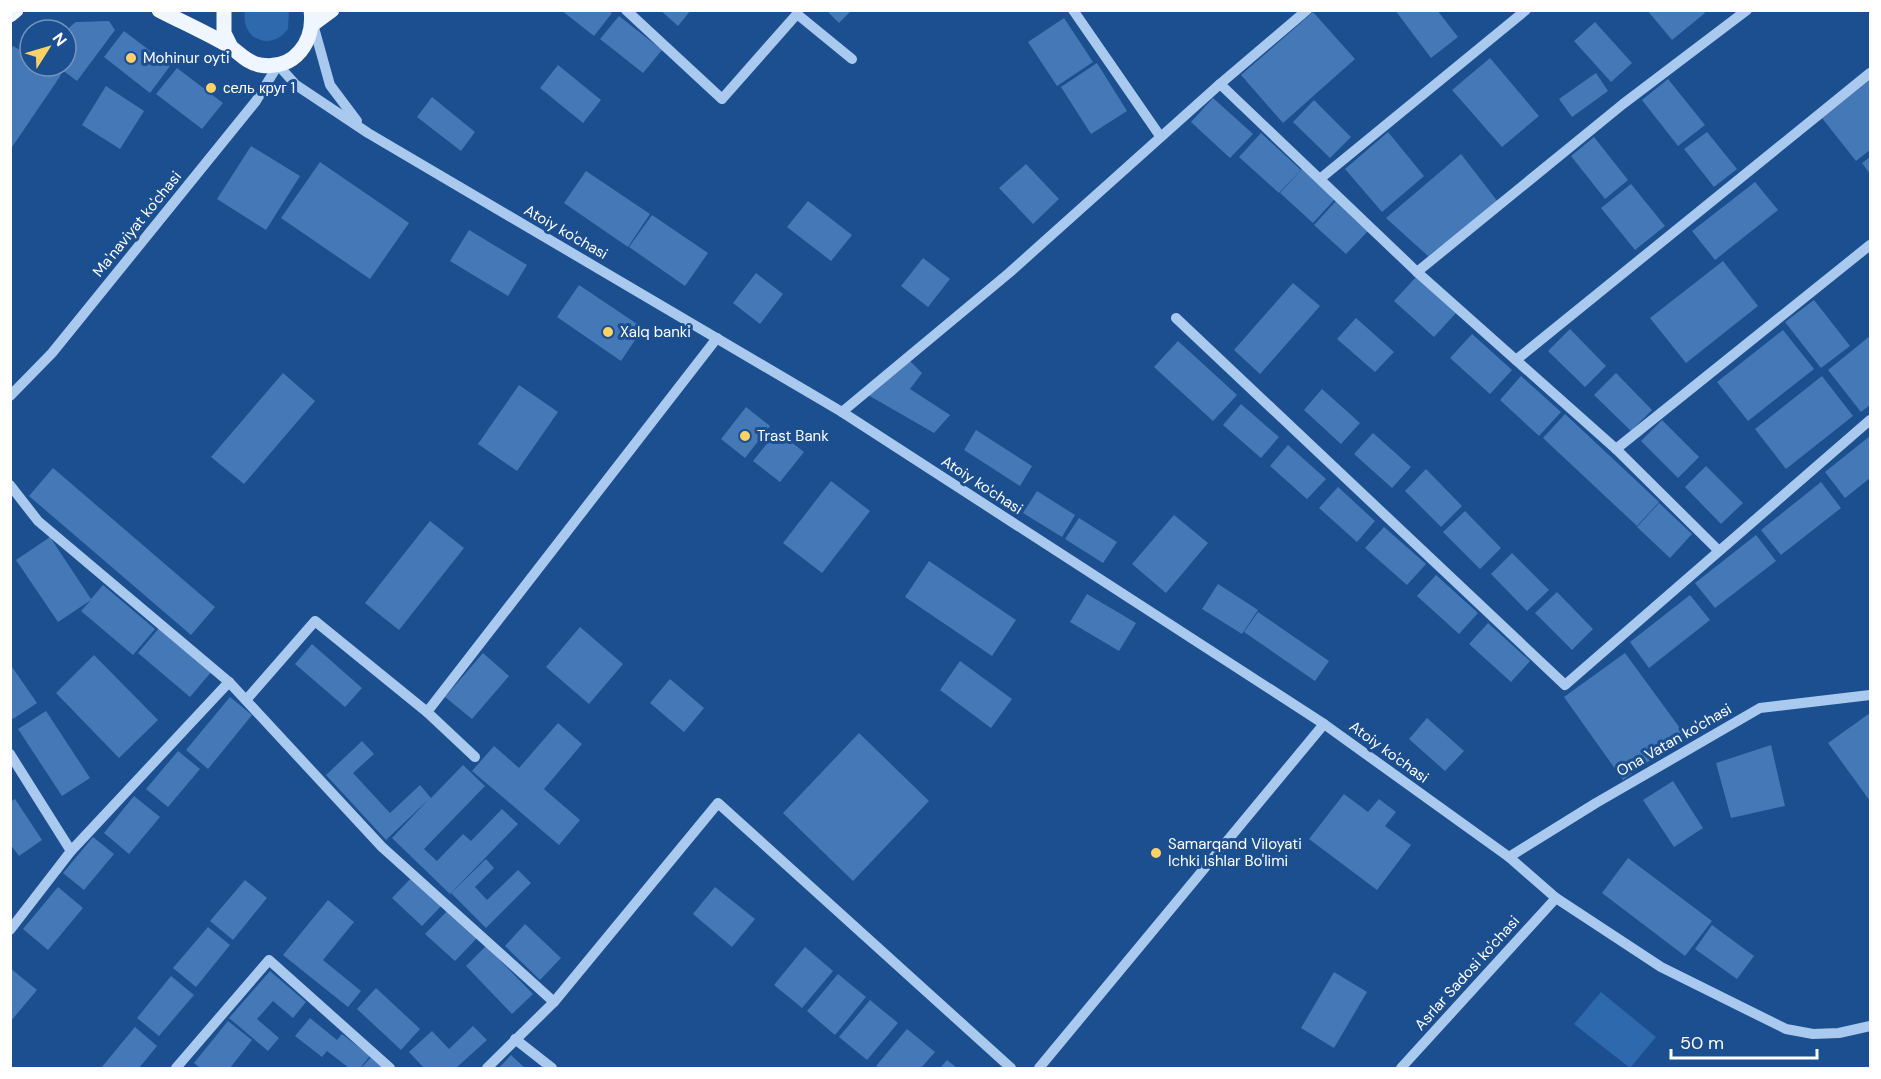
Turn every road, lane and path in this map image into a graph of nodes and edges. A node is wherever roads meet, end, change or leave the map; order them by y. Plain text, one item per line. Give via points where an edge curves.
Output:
1 (16, 10) edge
2 (159, 10) edge
3 (224, 10) edge
4 (332, 10) edge
5 (626, 10) edge
6 (1073, 10) edge
7 (1307, 10) edge
8 (1526, 10) edge
9 (1747, 10) edge
10 (10, 15) edge
11 (312, 17) edge
12 (231, 47) junction
13 (852, 59) dead end
14 (278, 65) junction
15 (1870, 73) edge
16 (1220, 84) junction
17 (368, 133) junction
18 (1160, 136) junction
19 (1321, 178) junction
20 (1870, 245) edge
21 (1417, 272) junction
22 (1176, 318) dead end
23 (717, 338) junction
24 (1516, 360) junction
25 (10, 396) edge
26 (842, 412) junction
27 (1870, 420) edge
28 (1616, 449) junction
29 (10, 485) edge
30 (1718, 550) junction
31 (229, 682) junction
32 (1870, 694) edge
33 (246, 700) junction
34 (427, 711) junction
35 (1324, 724) junction
36 (10, 754) edge
37 (475, 757) dead end
38 (70, 851) junction
39 (1509, 857) junction
40 (1556, 898) junction
41 (10, 930) edge
42 (554, 1002) junction
43 (1870, 1026) edge
44 (515, 1039) junction
45 (176, 1068) edge
46 (390, 1068) edge
47 (487, 1068) edge
48 (552, 1068) edge
49 (1011, 1068) edge
50 (1039, 1068) edge
51 (1401, 1068) edge

1 - 10 main road
2 - 12 main road
3 - 12 main road via 224,33
4 - 11 main road
5 - 13 street via 722,99 797,14
6 - 18 street
7 - 16 street
8 - 19 street
9 - 21 street via 1623,104
11 - 14 main road via 310,38 302,50
11 - 17 street, Atoiy ko'chasi via 330,85
12 - 14 main road via 244,59
14 - 17 street, Atoiy ko'chasi via 296,85
14 - 25 street, Ma'naviyat ko'chasi via 256,101 52,353
15 - 24 street
16 - 18 street
16 - 19 street
17 - 23 street, Atoiy ko'chasi
18 - 26 street via 1008,273
19 - 21 street
20 - 28 street
21 - 24 street
22 - 30 street via 1565,685
23 - 26 street, Atoiy ko'chasi
23 - 34 street
24 - 28 street
26 - 35 street, Atoiy ko'chasi
27 - 30 street
28 - 30 street
29 - 31 street via 38,521
31 - 33 street
31 - 38 street
32 - 39 street, Ona Vatan ko'chasi via 1760,708
33 - 34 street via 315,621
33 - 42 street via 382,847
34 - 37 street
35 - 39 street, Atoiy ko'chasi
35 - 50 street
36 - 38 street
38 - 41 street
39 - 40 street, Atoiy ko'chasi
40 - 43 street, Atoiy ko'chasi via 1661,967 1786,1029 1813,1034
40 - 51 street, Asrlar Sadosi ko'chasi
42 - 44 street
42 - 49 street via 718,803
44 - 47 street
44 - 48 street
45 - 46 street via 269,960

